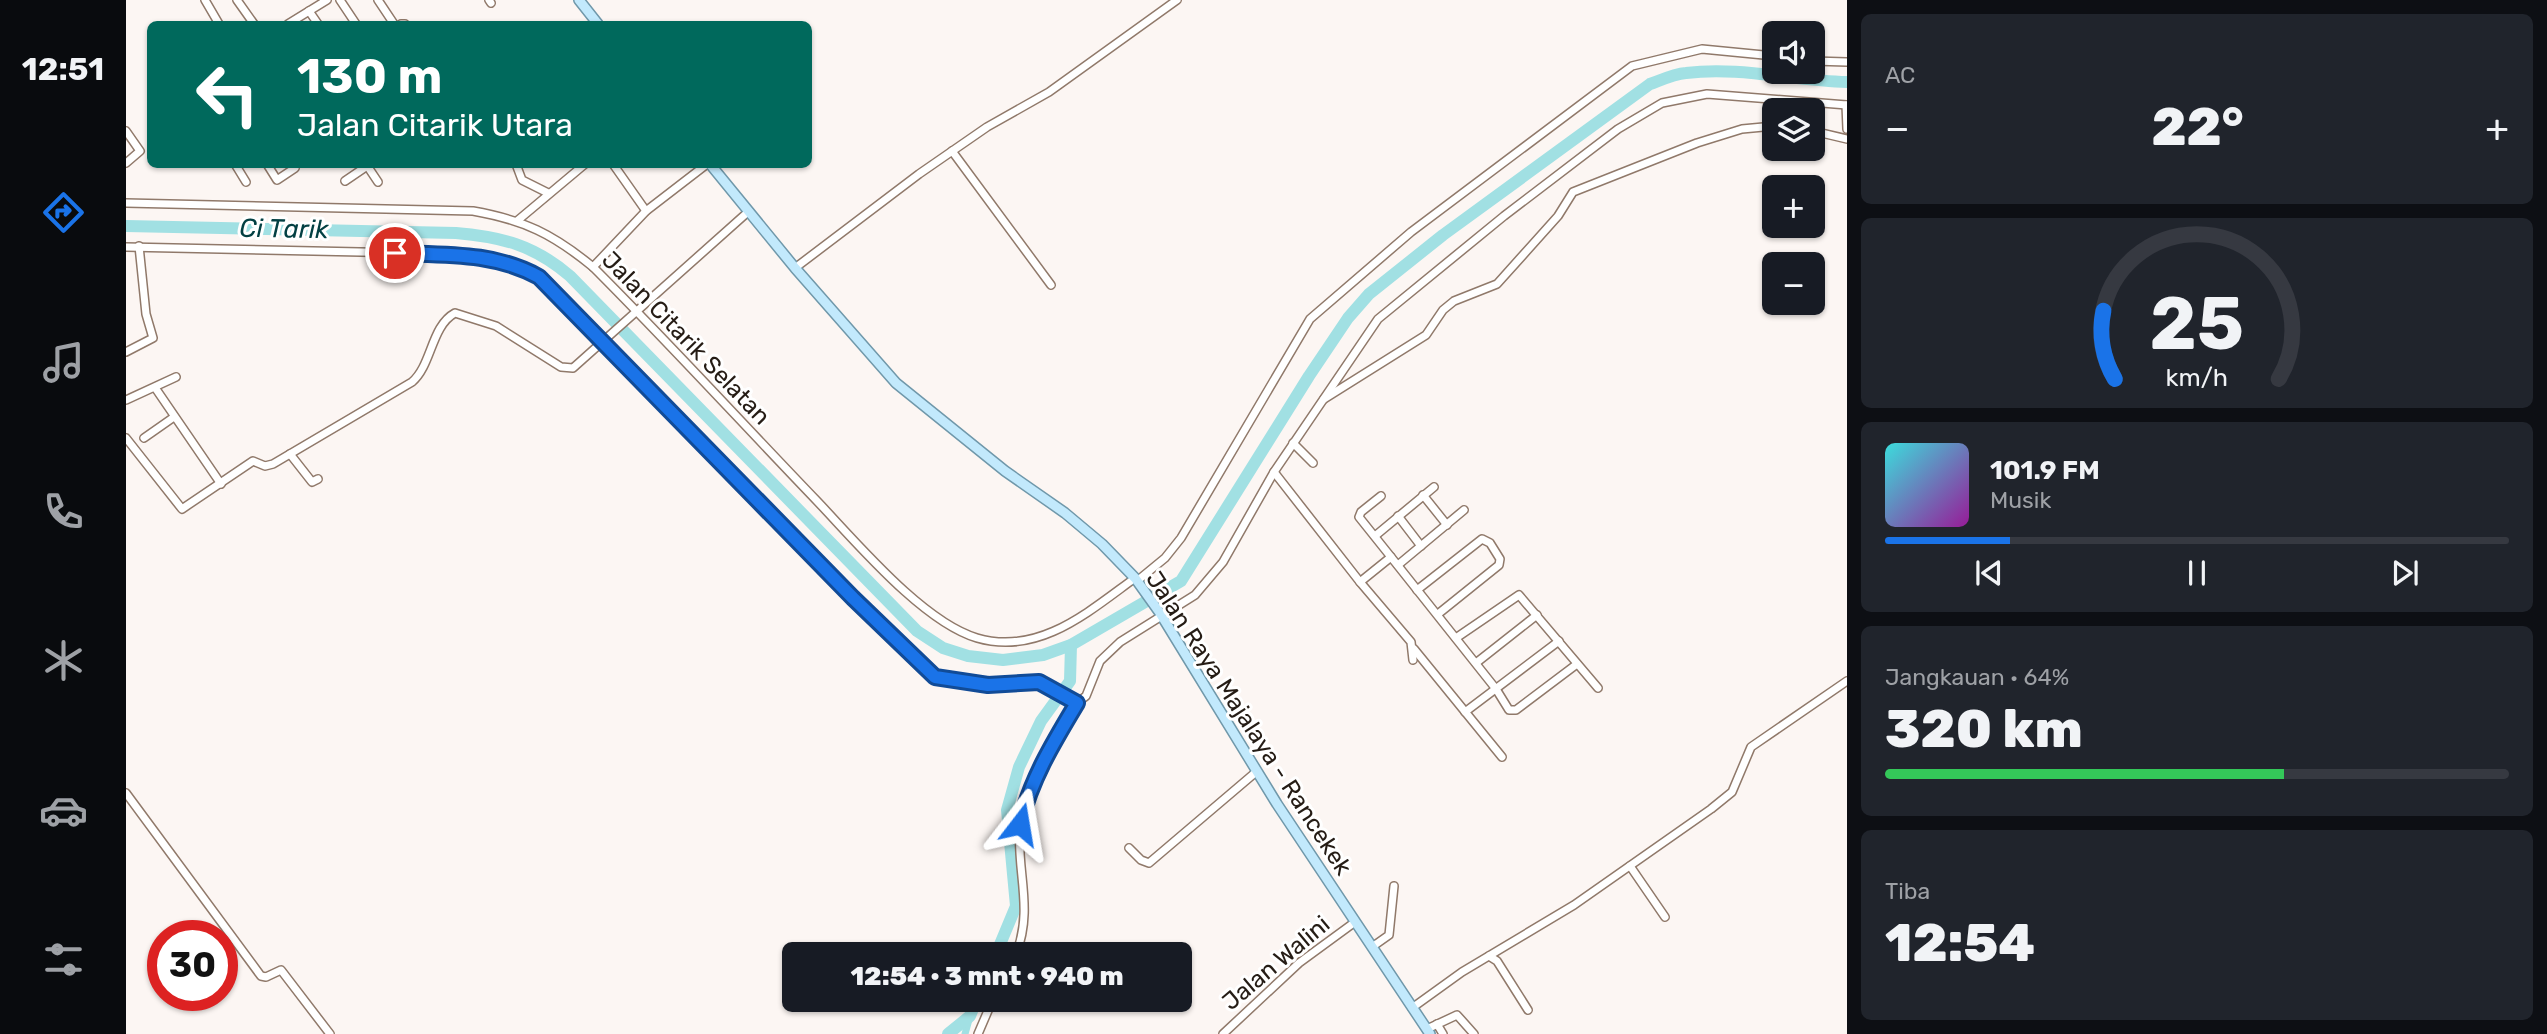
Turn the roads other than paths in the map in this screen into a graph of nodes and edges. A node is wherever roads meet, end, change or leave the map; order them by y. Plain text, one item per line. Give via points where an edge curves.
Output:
1 (205, 0) edge
2 (237, 0) edge
3 (327, 0) edge
4 (340, 0) edge
5 (378, 0) edge
6 (579, 0) edge
7 (1177, 0) edge
8 (309, 11) junction
9 (217, 21) edge
10 (252, 21) edge
11 (293, 21) edge
12 (316, 21) edge
13 (354, 21) edge
14 (392, 21) edge
15 (596, 21) edge
16 (1762, 55) edge
17 (1825, 61) edge
18 (1847, 62) edge
19 (1847, 105) edge
20 (1762, 127) edge
21 (1847, 128) edge
22 (126, 131) edge
23 (1825, 134) edge
24 (1847, 139) edge
25 (952, 152) junction
26 (126, 163) edge
27 (237, 168) edge
28 (270, 168) edge
29 (295, 168) dead end
30 (363, 168) edge
31 (369, 168) edge
32 (518, 168) edge
33 (581, 168) edge
34 (616, 168) edge
35 (703, 168) edge
36 (711, 168) edge
37 (345, 181) dead end
38 (246, 182) dead end
39 (377, 182) dead end
40 (548, 193) junction
41 (126, 203) edge
42 (646, 211) junction
43 (749, 211) junction
44 (517, 221) junction
45 (126, 247) edge
46 (139, 247) junction
47 (593, 267) junction
48 (795, 268) junction
49 (1051, 285) dead end
50 (634, 312) junction
51 (605, 340) junction
52 (126, 352) edge
53 (176, 377) dead end
54 (156, 389) junction
55 (126, 400) edge
56 (1320, 401) junction
57 (174, 417) junction
58 (126, 438) edge
59 (144, 438) dead end
60 (1293, 443) junction
61 (290, 454) junction
62 (1313, 463) dead end
63 (1274, 472) junction
64 (318, 479) dead end
65 (221, 484) junction
66 (1434, 487) dead end
67 (1423, 495) junction
68 (1381, 496) dead end
69 (1464, 510) dead end
70 (1398, 516) junction
71 (1447, 525) junction
72 (1375, 536) junction
73 (1421, 546) junction
74 (1391, 557) junction
75 (1398, 565) junction
76 (1136, 580) junction
77 (1360, 582) junction
78 (1417, 590) junction
79 (1438, 614) junction
80 (1161, 615) junction
81 (1537, 615) junction
82 (1456, 638) junction
83 (1559, 641) junction
84 (1414, 648) junction
85 (1413, 660) dead end
86 (1476, 663) junction
87 (1577, 664) junction
88 (1847, 681) edge
89 (1598, 688) dead end
90 (1496, 689) junction
91 (1075, 703) junction
92 (1465, 712) junction
93 (1502, 757) dead end
94 (1256, 772) junction
95 (126, 793) edge
96 (1129, 848) dead end
97 (1630, 866) junction
98 (1394, 886) dead end
99 (1665, 917) dead end
100 (1355, 922) junction
101 (1019, 942) edge
102 (1372, 947) junction
103 (1489, 956) junction
104 (1412, 1008) junction
105 (1528, 1010) dead end
106 (987, 1012) edge
107 (1437, 1024) junction
108 (1429, 1031) edge
109 (330, 1034) edge
110 (978, 1034) edge
111 (1223, 1034) edge
112 (1443, 1034) edge
113 (1474, 1034) edge

1 - 9 street
2 - 10 street
3 - 8 street
4 - 13 street
5 - 14 street
6 - 15 main road
7 - 25 street via 1049,92
8 - 11 street
8 - 12 street
16 - 76 street, Jalan Citarik Selatan via 1702,49 1632,66 1411,232 1310,319 1181,538 1165,558
17 - 18 street
19 - 21 street
19 - 56 street via 1707,94 1652,108 1587,152 1385,312
20 - 56 street via 1697,143 1573,192 1559,216 1497,284 1454,301 1426,335
22 - 26 street via 140,151
23 - 24 street
25 - 48 street
25 - 49 street
27 - 38 street
28 - 29 street via 277,180
30 - 37 street
31 - 39 street
32 - 40 street via 522,180
33 - 40 street
34 - 42 street
35 - 42 street
36 - 43 main road, Jalan Raya Majalaya - Rancekek
40 - 44 street
41 - 44 street, Jalan Citarik Selatan via 473,211
42 - 47 street
43 - 48 main road, Jalan Raya Majalaya - Rancekek
43 - 50 street
44 - 47 street, Jalan Citarik Selatan via 556,238
45 - 46 street
46 - 51 street via 482,257 509,262 539,277
46 - 52 street via 153,338
47 - 50 street, Jalan Citarik Selatan
48 - 76 main road, Jalan Raya Majalaya - Rancekek via 896,383 1065,513
50 - 51 street
50 - 76 street, Jalan Citarik Selatan via 859,545 941,622 978,638 1017,642 1047,636
51 - 61 street via 578,365 567,368 496,326 455,313 444,322 416,378
51 - 91 street via 935,677 988,685 1039,682
53 - 54 street
54 - 55 street
54 - 57 street
56 - 60 street
57 - 59 street
57 - 65 street
58 - 65 street via 180,508 187,509
60 - 62 street
60 - 63 street
61 - 64 street via 311,481
61 - 65 street via 265,466 253,461
63 - 77 street
63 - 80 street via 1223,562 1195,595
66 - 67 street
67 - 70 street
67 - 71 street
68 - 72 street via 1359,515
69 - 71 street
70 - 72 street
70 - 73 street
71 - 73 street
72 - 74 street
73 - 75 street
74 - 75 street
74 - 77 street
75 - 78 street
76 - 80 main road, Jalan Raya Majalaya - Rancekek
77 - 84 street
78 - 79 street
78 - 79 street via 1482,539 1489,543 1499,565
79 - 82 street
80 - 91 street via 1100,661 1086,696
80 - 94 main road, Jalan Raya Majalaya - Rancekek
81 - 82 street via 1521,597 1514,596
81 - 83 street
81 - 86 street
82 - 86 street
83 - 87 street
83 - 90 street
84 - 85 street
84 - 92 street
86 - 90 street
87 - 89 street
87 - 90 street via 1513,711
88 - 97 street via 1751,747 1732,792
90 - 92 street
91 - 101 street via 1039,766 1020,824 1027,915
92 - 93 street
94 - 96 street via 1149,863
94 - 100 main road, Jalan Raya Majalaya - Rancekek
95 - 109 street via 261,976 281,970
97 - 99 street
97 - 103 street
98 - 102 street via 1389,935
100 - 102 main road, Jalan Raya Majalaya - Rancekek
100 - 111 street, Jalan Walini via 1299,963
102 - 104 main road, Jalan Raya Majalaya - Rancekek
103 - 104 street
103 - 105 street
104 - 108 main road, Jalan Raya Majalaya - Rancekek
106 - 110 street
107 - 108 street
107 - 112 street
107 - 113 street via 1457,1015

